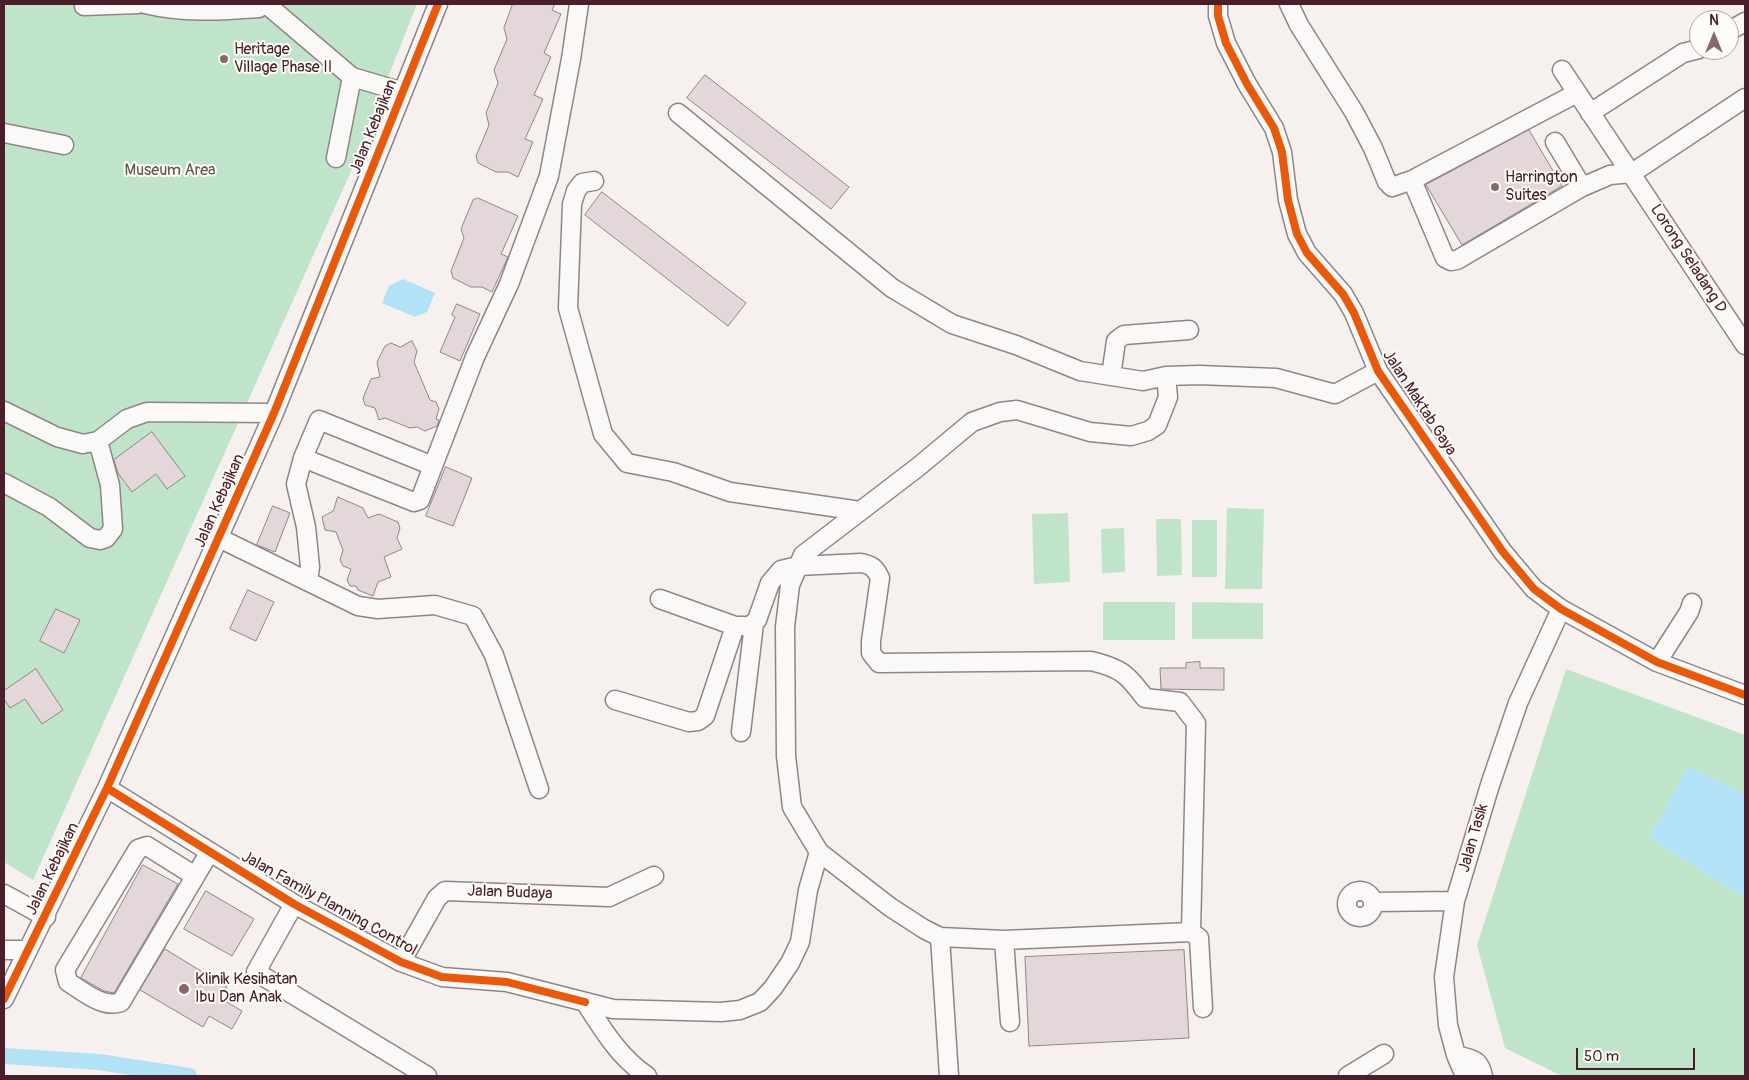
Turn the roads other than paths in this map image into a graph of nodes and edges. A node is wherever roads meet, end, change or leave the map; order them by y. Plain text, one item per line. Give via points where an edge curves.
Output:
1 (138, 4) edge
2 (144, 4) edge
3 (265, 4) edge
4 (438, 4) edge
5 (579, 4) edge
6 (1218, 4) edge
7 (1289, 4) edge
8 (84, 6) dead end
9 (1689, 52) edge
10 (1562, 70) dead end
11 (352, 77) junction
12 (402, 92) junction
13 (1577, 93) junction
14 (1745, 98) edge
15 (678, 113) dead end
16 (1590, 113) junction
17 (4, 133) edge
18 (1555, 142) dead end
19 (64, 144) dead end
20 (336, 158) dead end
21 (1632, 173) junction
22 (594, 181) dead end
23 (1404, 183) junction
24 (1582, 188) junction
25 (1189, 330) dead end
26 (1745, 345) edge
27 (1378, 371) junction
28 (1111, 376) junction
29 (1166, 376) junction
30 (4, 411) edge
31 (274, 413) junction
32 (98, 441) junction
33 (303, 458) junction
34 (433, 466) junction
35 (4, 483) edge
36 (860, 511) junction
37 (219, 538) junction
38 (798, 566) junction
39 (308, 581) junction
40 (660, 599) dead end
41 (1692, 603) dead end
42 (1561, 608) junction
43 (754, 624) junction
44 (735, 626) junction
45 (1657, 662) junction
46 (1745, 695) edge
47 (615, 700) dead end
48 (741, 732) dead end
49 (107, 788) junction
50 (539, 789) dead end
51 (209, 852) junction
52 (819, 852) junction
53 (195, 876) junction
54 (654, 876) dead end
55 (4, 894) edge
56 (1455, 901) junction
57 (1373, 902) dead end
58 (294, 904) junction
59 (46, 917) junction
60 (1191, 932) junction
61 (940, 937) junction
62 (1004, 940) junction
63 (4, 950) edge
64 (28, 950) junction
65 (402, 962) junction
66 (5, 995) edge
67 (584, 1002) junction
68 (1203, 1008) dead end
69 (1010, 1022) dead end
70 (1384, 1054) dead end
71 (1456, 1056) junction
72 (427, 1076) edge
73 (647, 1076) edge
74 (949, 1076) edge
75 (1348, 1076) edge
76 (1465, 1076) edge
77 (1483, 1076) edge

1 - 8 street
2 - 3 street via 168,9 220,11 259,8
3 - 11 street
4 - 12 street, Jalan Kebajikan
5 - 34 street via 549,176 509,284 475,357
6 - 27 street, Jalan Maktab Gaya via 1226,43 1274,128 1282,152 1288,200 1297,234 1307,252 1343,294
7 - 23 street via 1354,112 1387,182 1392,187
9 - 16 street
10 - 13 street, Lorong Seladang D
11 - 12 street
11 - 20 street
12 - 31 street, Jalan Kebajikan
13 - 16 street, Lorong Seladang D
13 - 23 street
14 - 21 street
15 - 28 street via 892,288 952,324 1016,344 1080,371
16 - 21 street, Lorong Seladang D
17 - 19 street
18 - 24 street
21 - 24 street via 1610,175
21 - 26 street, Lorong Seladang D
22 - 36 street via 582,183 572,204 568,308 603,434 627,463 673,472 730,492
23 - 24 street via 1445,258 1451,261
25 - 28 street via 1124,335 1116,341
27 - 29 street via 1335,394 1276,378
27 - 42 street, Jalan Maktab Gaya via 1508,559 1534,589
28 - 29 street via 1143,381
29 - 36 street via 1168,397 1157,425 1148,431 1131,436 1107,435 1017,410 1000,412 972,422
30 - 32 street via 69,442
31 - 32 street via 147,412 127,419
31 - 37 street, Jalan Kebajikan
32 - 35 street via 110,485 113,530 106,538 90,538 49,507
33 - 34 street via 414,502 420,500
33 - 34 street via 319,420
33 - 39 street via 296,484 306,527 310,567
36 - 38 street via 803,555
37 - 39 street
37 - 49 street, Jalan Kebajikan
38 - 43 street via 777,574 770,583
38 - 52 street via 790,585 785,627 786,756 792,807
38 - 60 street via 861,563 876,569 880,578 871,653 879,663 1091,661 1114,666 1131,679 1145,698 1180,702 1196,723
39 - 50 street via 358,606 378,609 435,605 473,616 494,655
40 - 44 street
41 - 45 street via 1690,612
42 - 45 street, Jalan Maktab Gaya
42 - 56 street, Jalan Tasik via 1518,703
43 - 44 street
43 - 48 street
44 - 47 street via 705,716 698,721 689,722
45 - 46 street, Jalan Maktab Gaya
49 - 51 street, Jalan Family Planning Control
49 - 59 street, Jalan Kebajikan
51 - 53 street
51 - 58 street, Jalan Family Planning Control
52 - 61 street via 890,907
52 - 67 street, Jalan Family Planning Control via 808,890 800,942 790,963 760,1002 740,1010 721,1012 620,1009
53 - 53 street via 121,1002 104,1004 68,982 65,970 138,849 147,846
54 - 65 street, Jalan Budaya via 609,896 445,891 437,898
55 - 59 street
56 - 57 street
56 - 71 street, Jalan Tasik via 1444,978 1448,1025
58 - 65 street, Jalan Family Planning Control
58 - 72 street via 256,972
59 - 64 street, Jalan Kebajikan
60 - 62 street
60 - 68 street via 1199,938
61 - 62 street
61 - 74 street
62 - 69 street
63 - 64 street
64 - 66 street, Jalan Kebajikan
65 - 67 street, Jalan Family Planning Control via 442,977 507,982
67 - 73 street via 612,1044
70 - 75 street
71 - 76 street, Jalan Tasik
71 - 77 street via 1476,1061

